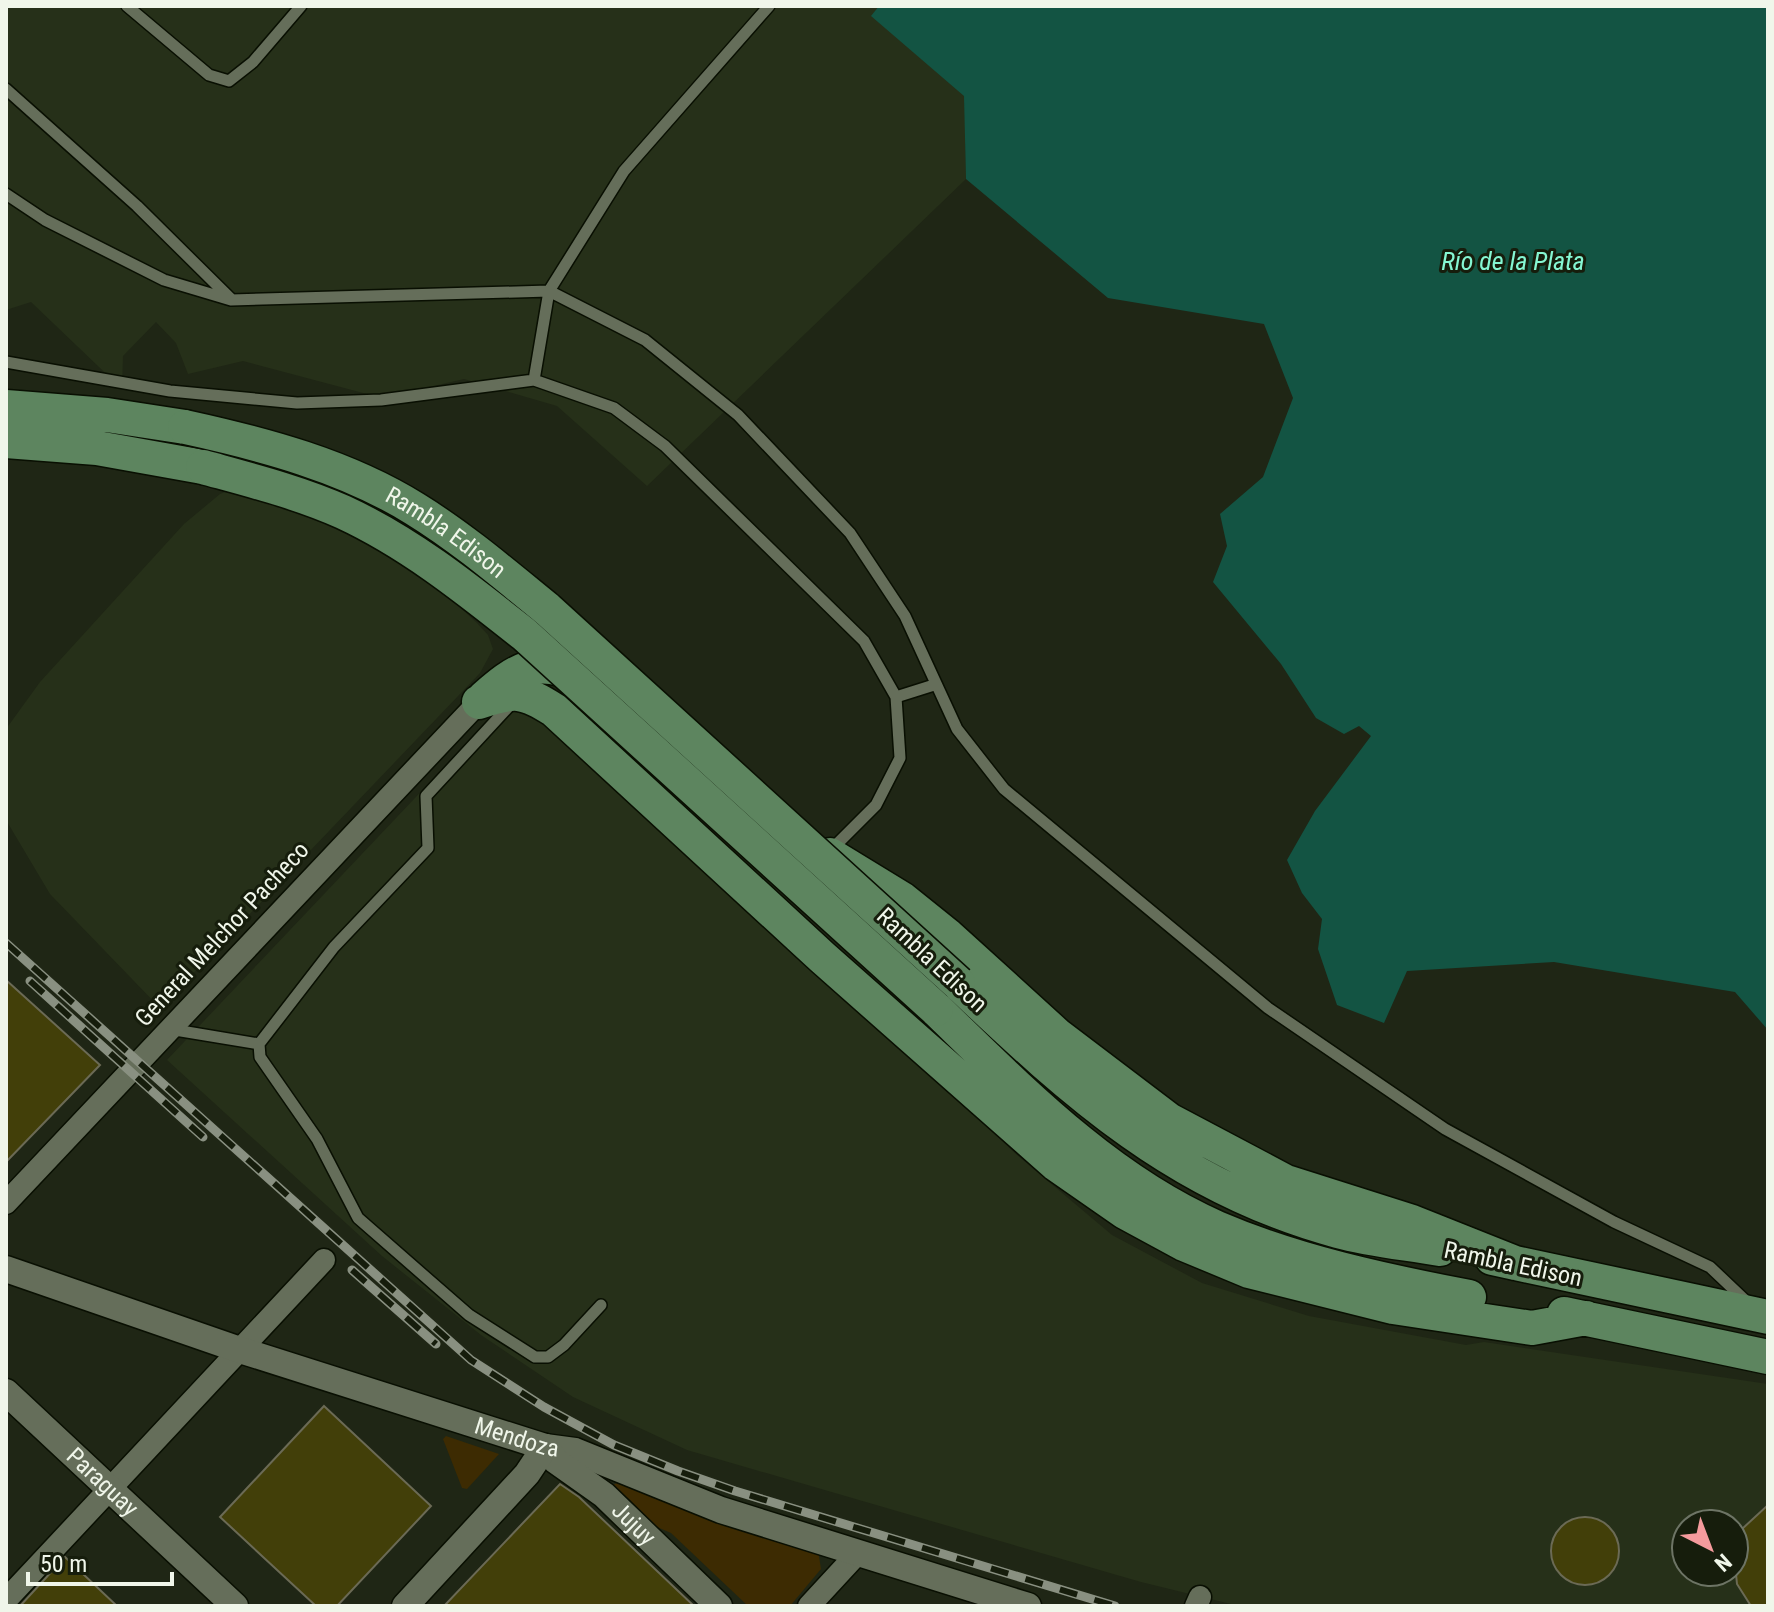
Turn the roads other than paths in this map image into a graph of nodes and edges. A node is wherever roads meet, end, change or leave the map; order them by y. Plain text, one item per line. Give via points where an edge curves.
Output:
1 (127, 6) edge
2 (301, 6) edge
3 (768, 6) edge
4 (6, 89) edge
5 (6, 194) edge
6 (549, 291) junction
7 (231, 300) junction
8 (6, 362) edge
9 (534, 380) junction
10 (6, 407) edge
11 (6, 441) edge
12 (934, 685) junction
13 (521, 694) junction
14 (896, 697) junction
15 (479, 702) junction
16 (827, 853) junction
17 (168, 1029) junction
18 (259, 1044) junction
19 (6, 1203) edge
20 (324, 1260) dead end
21 (1515, 1263) junction
22 (6, 1269) edge
23 (601, 1305) dead end
24 (1765, 1316) edge
25 (1586, 1318) junction
26 (240, 1350) junction
27 (1768, 1357) edge
28 (6, 1392) edge
29 (545, 1447) junction
30 (110, 1489) junction
31 (857, 1554) junction
32 (6, 1600) edge
33 (235, 1606) edge
34 (405, 1606) edge
35 (719, 1606) edge
36 (809, 1606) edge
37 (1028, 1606) edge

1 - 2 lane via 209,75 229,81 253,62
3 - 6 lane via 624,171
4 - 7 lane via 158,225
5 - 7 lane via 45,220 164,280
6 - 7 lane
6 - 9 lane
6 - 12 lane via 645,340 738,415 850,533 905,616
8 - 9 lane via 170,391 297,403 367,401
9 - 14 lane via 614,408 665,446 864,641
10 - 21 main road, Rambla Edison, bridge via 107,415 249,441 350,477 413,508 547,609 1083,1099 1133,1135 1200,1175 1283,1213 1339,1231
11 - 25 main road, Rambla Edison, bridge via 97,448 203,467 342,512 456,579 525,635 1059,1126 1105,1162 1217,1228 1328,1265
12 - 14 lane
12 - 24 lane via 957,729 1004,789 1268,1008 1445,1129 1614,1222 1710,1267
13 - 15 main road via 509,692
13 - 18 lane via 426,796 428,848 334,947
13 - 25 main road via 554,710 1056,1164 1125,1212 1249,1271 1393,1307 1532,1328
14 - 16 lane via 900,758 876,805
15 - 16 main road via 517,670 540,666 576,673
15 - 17 street, General Melchor Pacheco
16 - 21 main road via 925,917 1057,1035 1169,1120 1286,1182 1412,1222
17 - 18 lane
17 - 19 street, General Melchor Pacheco
18 - 23 lane via 260,1057 317,1139 358,1218 469,1315 535,1357 548,1357
20 - 26 street
21 - 24 main road, Rambla Edison
22 - 26 street, Mendoza
25 - 27 main road, Rambla Edison
26 - 29 street, Mendoza
26 - 30 street
28 - 30 street, Paraguay
29 - 31 street, Mendoza via 575,1451 692,1499
29 - 34 street via 527,1474
29 - 35 street, Jujuy via 604,1495
30 - 32 street
30 - 33 street, Paraguay
31 - 36 street
31 - 37 street, Mendoza

